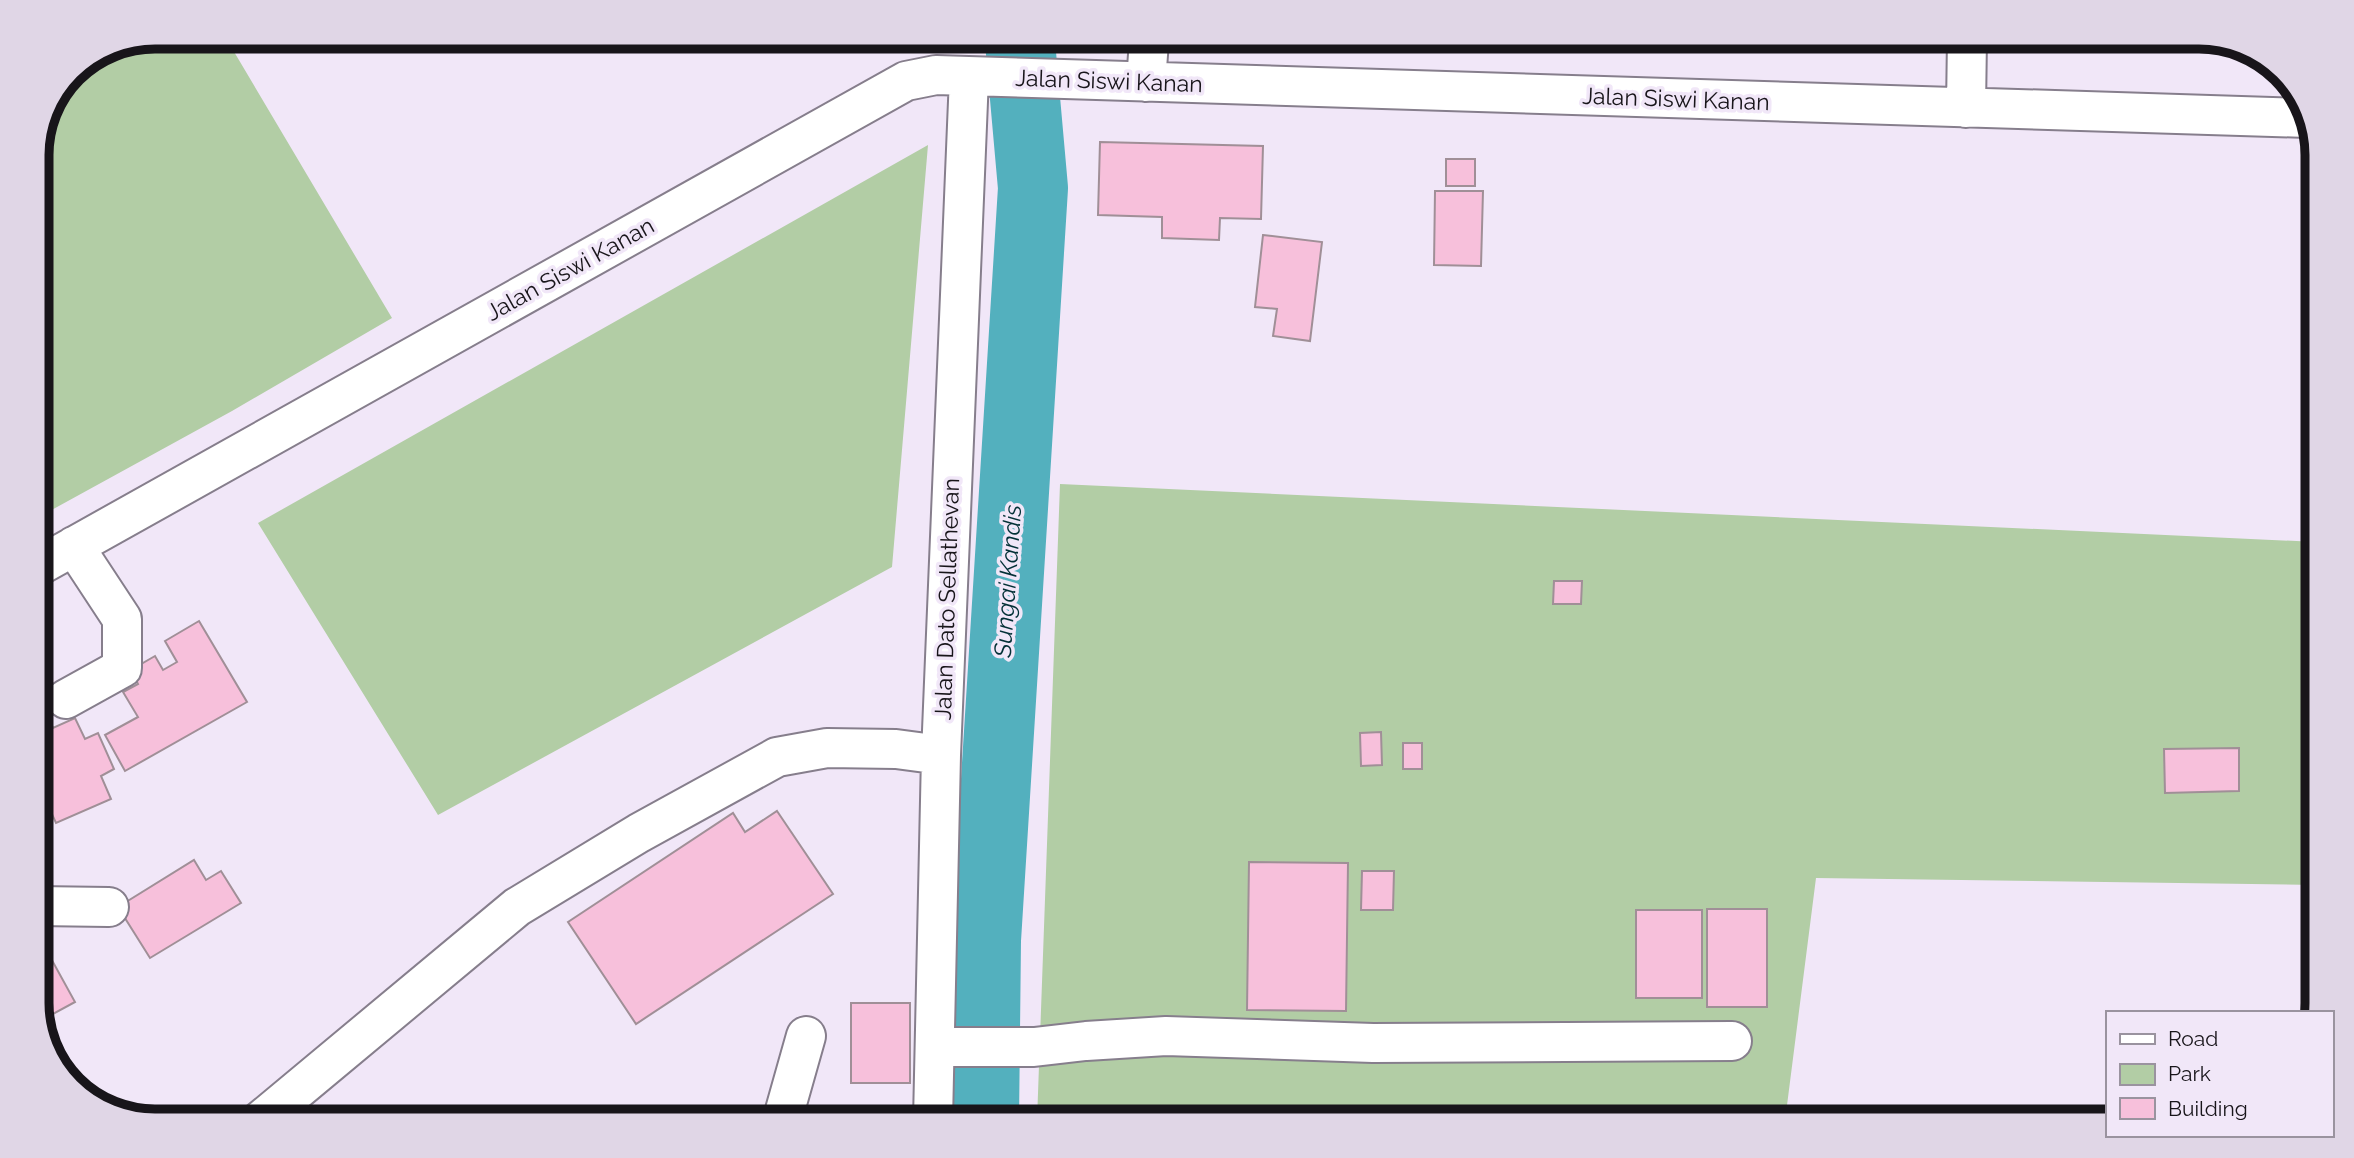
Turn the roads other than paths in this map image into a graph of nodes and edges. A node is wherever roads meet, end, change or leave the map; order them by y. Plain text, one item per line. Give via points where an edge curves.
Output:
1 (1148, 49) edge
2 (1967, 49) edge
3 (978, 77) junction
4 (1146, 82) junction
5 (1966, 108) junction
6 (2298, 118) edge
7 (74, 547) junction
8 (49, 560) edge
9 (66, 699) dead end
10 (941, 755) junction
11 (49, 906) edge
12 (109, 907) dead end
13 (806, 1036) dead end
14 (1732, 1041) dead end
15 (947, 1046) junction
16 (274, 1109) edge
17 (785, 1109) edge
18 (935, 1109) edge

1 - 4 street
2 - 5 street
3 - 4 street, Jalan Siswi Kanan
3 - 7 street, Jalan Siswi Kanan via 936,75 906,81
3 - 10 street, Jalan Dato Sellathevan
4 - 5 street, Jalan Siswi Kanan
5 - 6 street, Jalan Siswi Kanan
7 - 8 street, Jalan Siswi Kanan
7 - 9 street via 122,619 122,668
10 - 15 street, Jalan Dato Sellathevan
10 - 16 street via 827,748 777,757 517,907
11 - 12 street
13 - 17 street
14 - 15 street via 1373,1043 1166,1036 1034,1047
15 - 18 street, Jalan Dato Sellathevan

